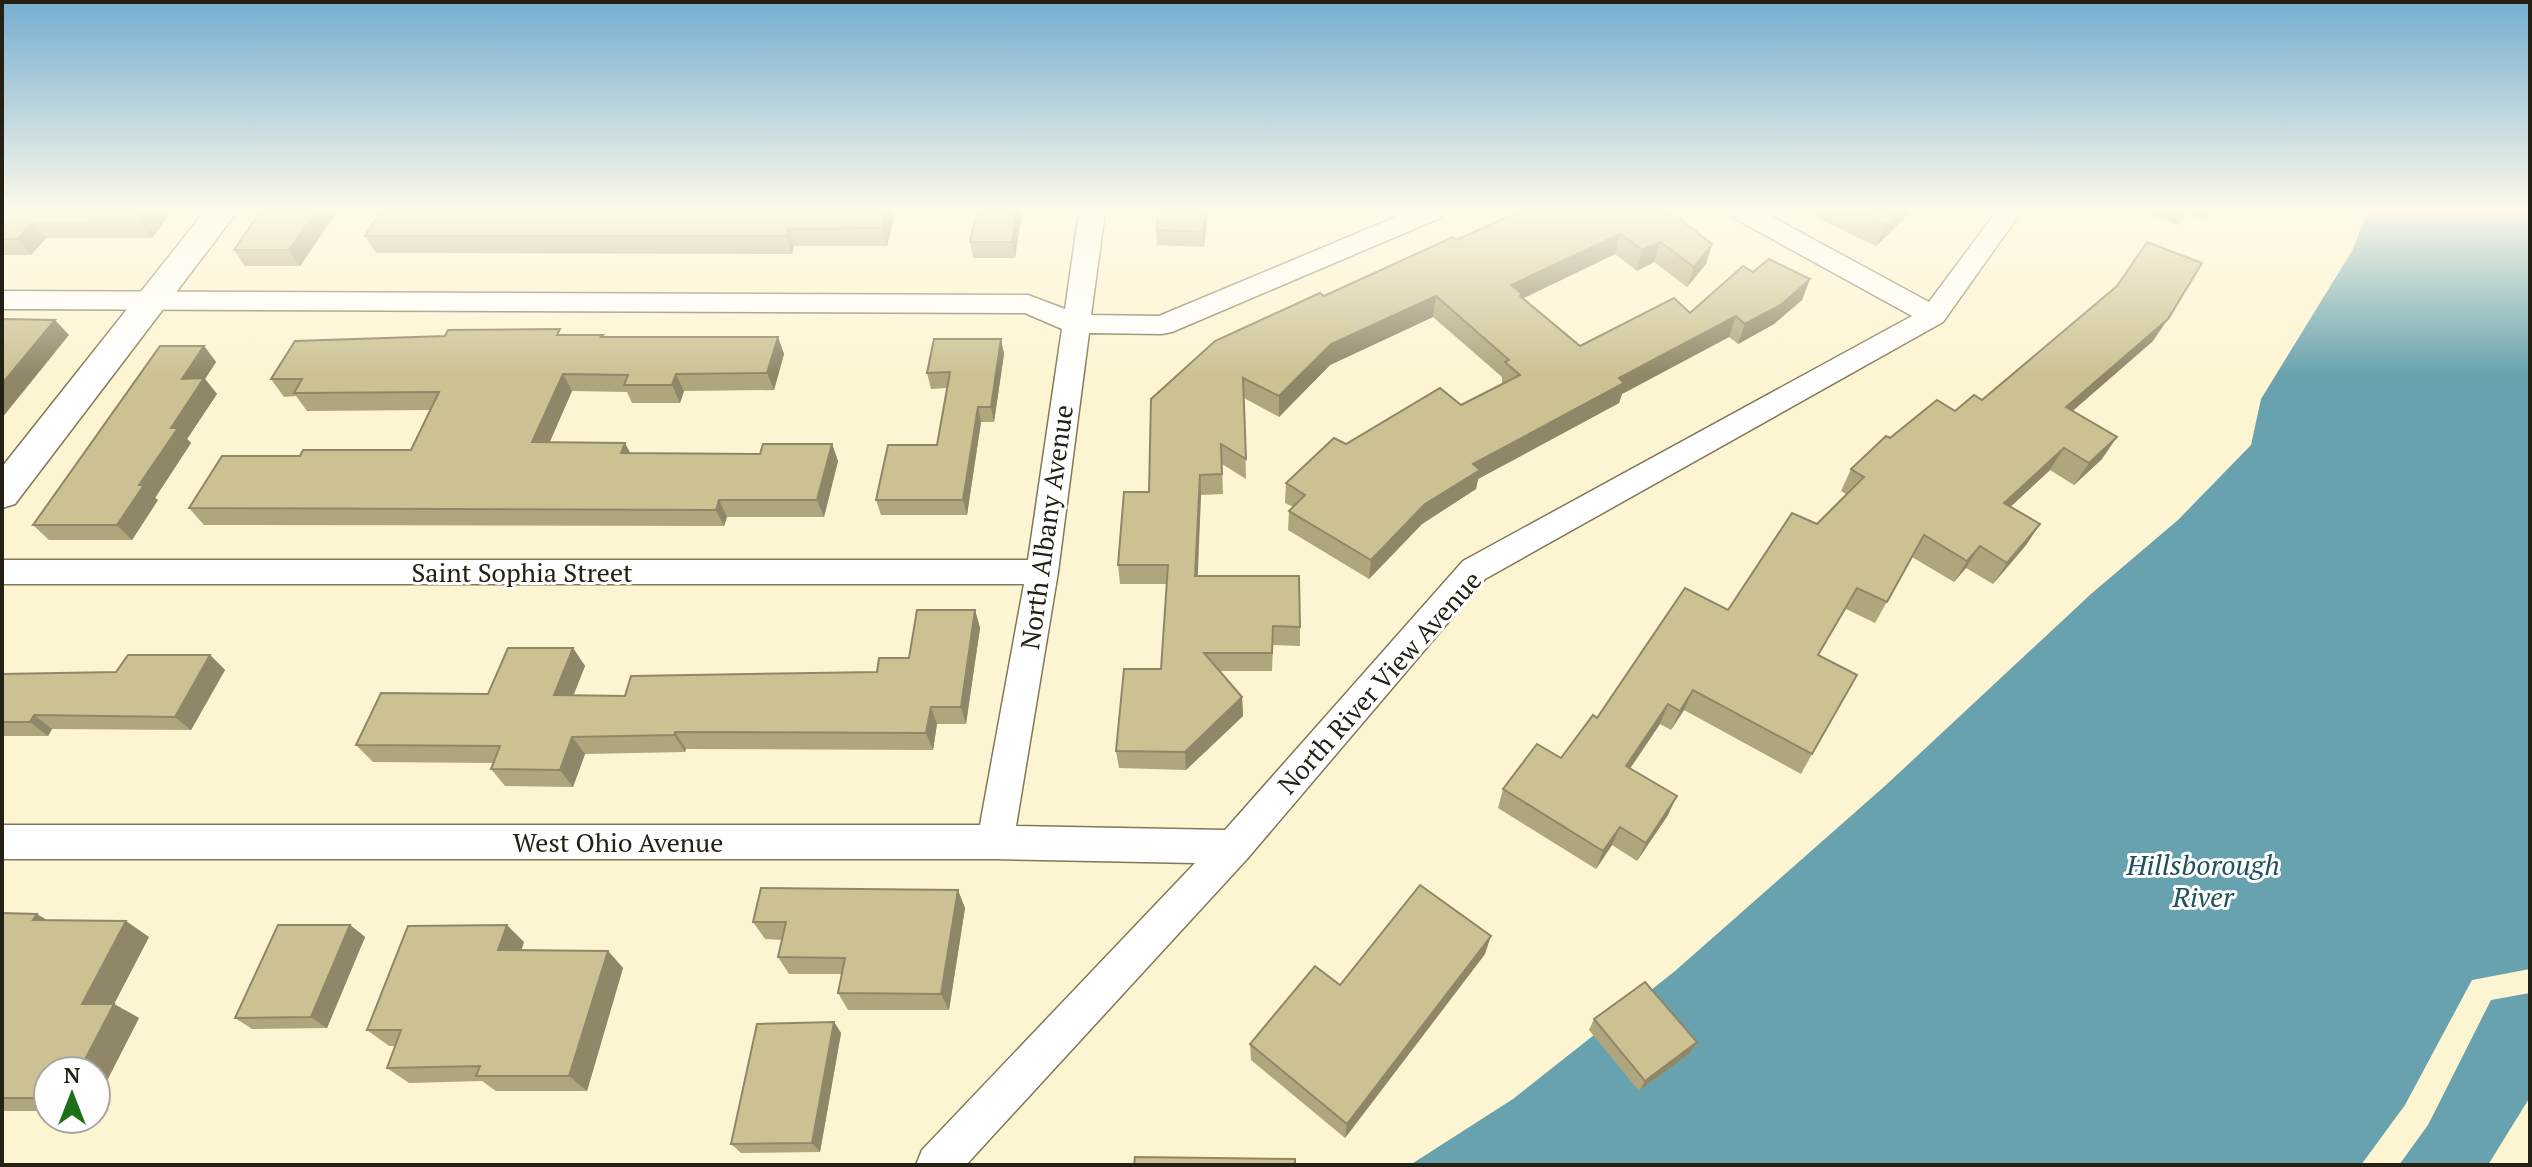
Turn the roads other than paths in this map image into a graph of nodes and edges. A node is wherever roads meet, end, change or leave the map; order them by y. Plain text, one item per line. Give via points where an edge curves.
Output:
1 (179, 266) edge
2 (1084, 266) edge
3 (1301, 266) edge
4 (1842, 266) edge
5 (1969, 266) edge
6 (2, 300) edge
7 (153, 300) junction
8 (1933, 316) junction
9 (1075, 324) junction
10 (2, 494) edge
11 (2, 572) edge
12 (1042, 572) junction
13 (2, 842) edge
14 (995, 842) junction
15 (1234, 847) junction
16 (937, 1165) edge

1 - 7 street
2 - 9 street, North Albany Avenue
3 - 9 street via 1162,325
4 - 8 street
5 - 8 street, North River View Avenue
6 - 7 street
7 - 9 street via 1028,304
7 - 10 street
8 - 15 street, North River View Avenue via 1474,570
9 - 12 street, North Albany Avenue
11 - 12 street, Saint Sophia Street
12 - 14 street, North Albany Avenue
13 - 14 street, West Ohio Avenue
14 - 15 street, West Ohio Avenue
15 - 16 street, North River View Avenue

